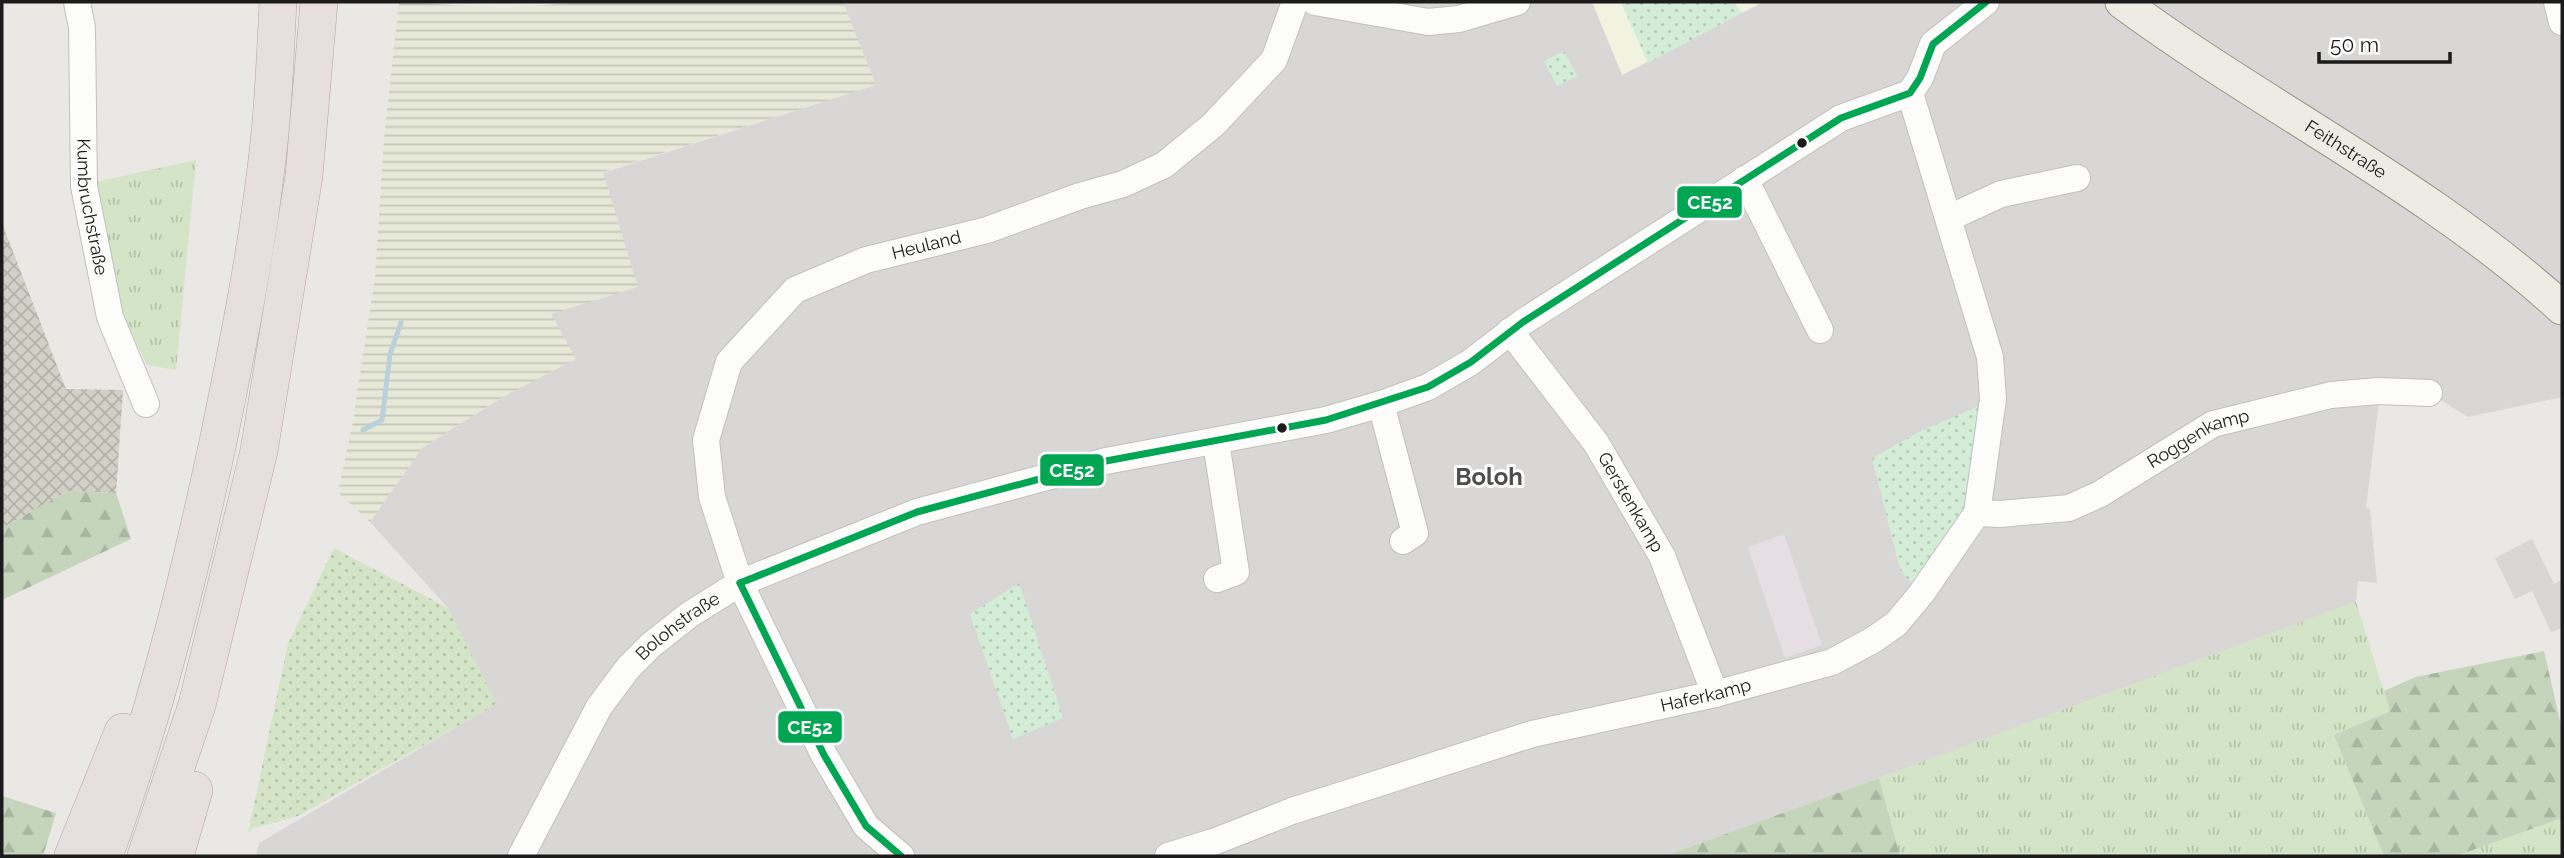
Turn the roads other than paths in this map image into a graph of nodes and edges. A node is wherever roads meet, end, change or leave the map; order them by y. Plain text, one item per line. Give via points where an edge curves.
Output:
1 (77, 2) edge
2 (1295, 2) edge
3 (1315, 2) edge
4 (1517, 2) edge
5 (1986, 2) edge
6 (2122, 2) edge
7 (2557, 2) edge
8 (278, 5) edge
9 (319, 7) edge
10 (2562, 22) edge
11 (1910, 93) junction
12 (2077, 178) dead end
13 (1745, 179) junction
14 (1949, 218) junction
15 (2561, 306) edge
16 (1510, 331) junction
17 (1820, 331) dead end
18 (2429, 393) dead end
19 (146, 404) dead end
20 (1381, 404) junction
21 (1216, 442) junction
22 (1977, 513) junction
23 (1414, 534) dead end
24 (1234, 573) dead end
25 (740, 583) junction
26 (181, 604) junction
27 (217, 624) junction
28 (1715, 694) junction
29 (530, 851) edge
30 (73, 856) edge
31 (104, 856) edge
32 (146, 856) edge
33 (175, 856) edge
34 (901, 856) edge
35 (1168, 856) edge

1 - 19 street, Kumbruchstraße via 82,28 84,186 110,317
2 - 25 street, Heuland via 1273,61 1213,125 1164,165 1123,184 987,230 866,260 795,290 729,362 706,440 712,497
3 - 4 street via 1428,22 1459,19
5 - 11 street via 1933,44
6 - 15 main road, Feithstraße via 2405,189
7 - 10 street
8 - 26 highway via 265,175 241,331
9 - 27 highway via 304,176 277,348 259,450
11 - 13 street, Bolohstraße via 1841,118
11 - 14 street, Haferkamp
12 - 14 street via 2001,194
13 - 16 street, Bolohstraße
13 - 17 street
14 - 22 street, Haferkamp via 1990,357 1993,400
16 - 20 street, Bolohstraße via 1471,362 1428,387
16 - 28 street, Gerstenkamp via 1596,443 1662,556
18 - 22 street, Roggenkamp via 2331,395 2213,424 2100,494 2069,508
20 - 21 street, Bolohstraße
20 - 23 street
21 - 24 street
21 - 25 street, Bolohstraße via 1106,461 917,512
22 - 28 street, Haferkamp via 1896,624 1832,662
25 - 29 street, Bolohstraße via 689,615 628,668 599,707
25 - 34 street via 824,755 866,826
26 - 30 highway via 146,671
26 - 31 highway
27 - 32 highway via 197,705
27 - 33 highway via 211,731
28 - 35 street, Haferkamp via 1532,734

